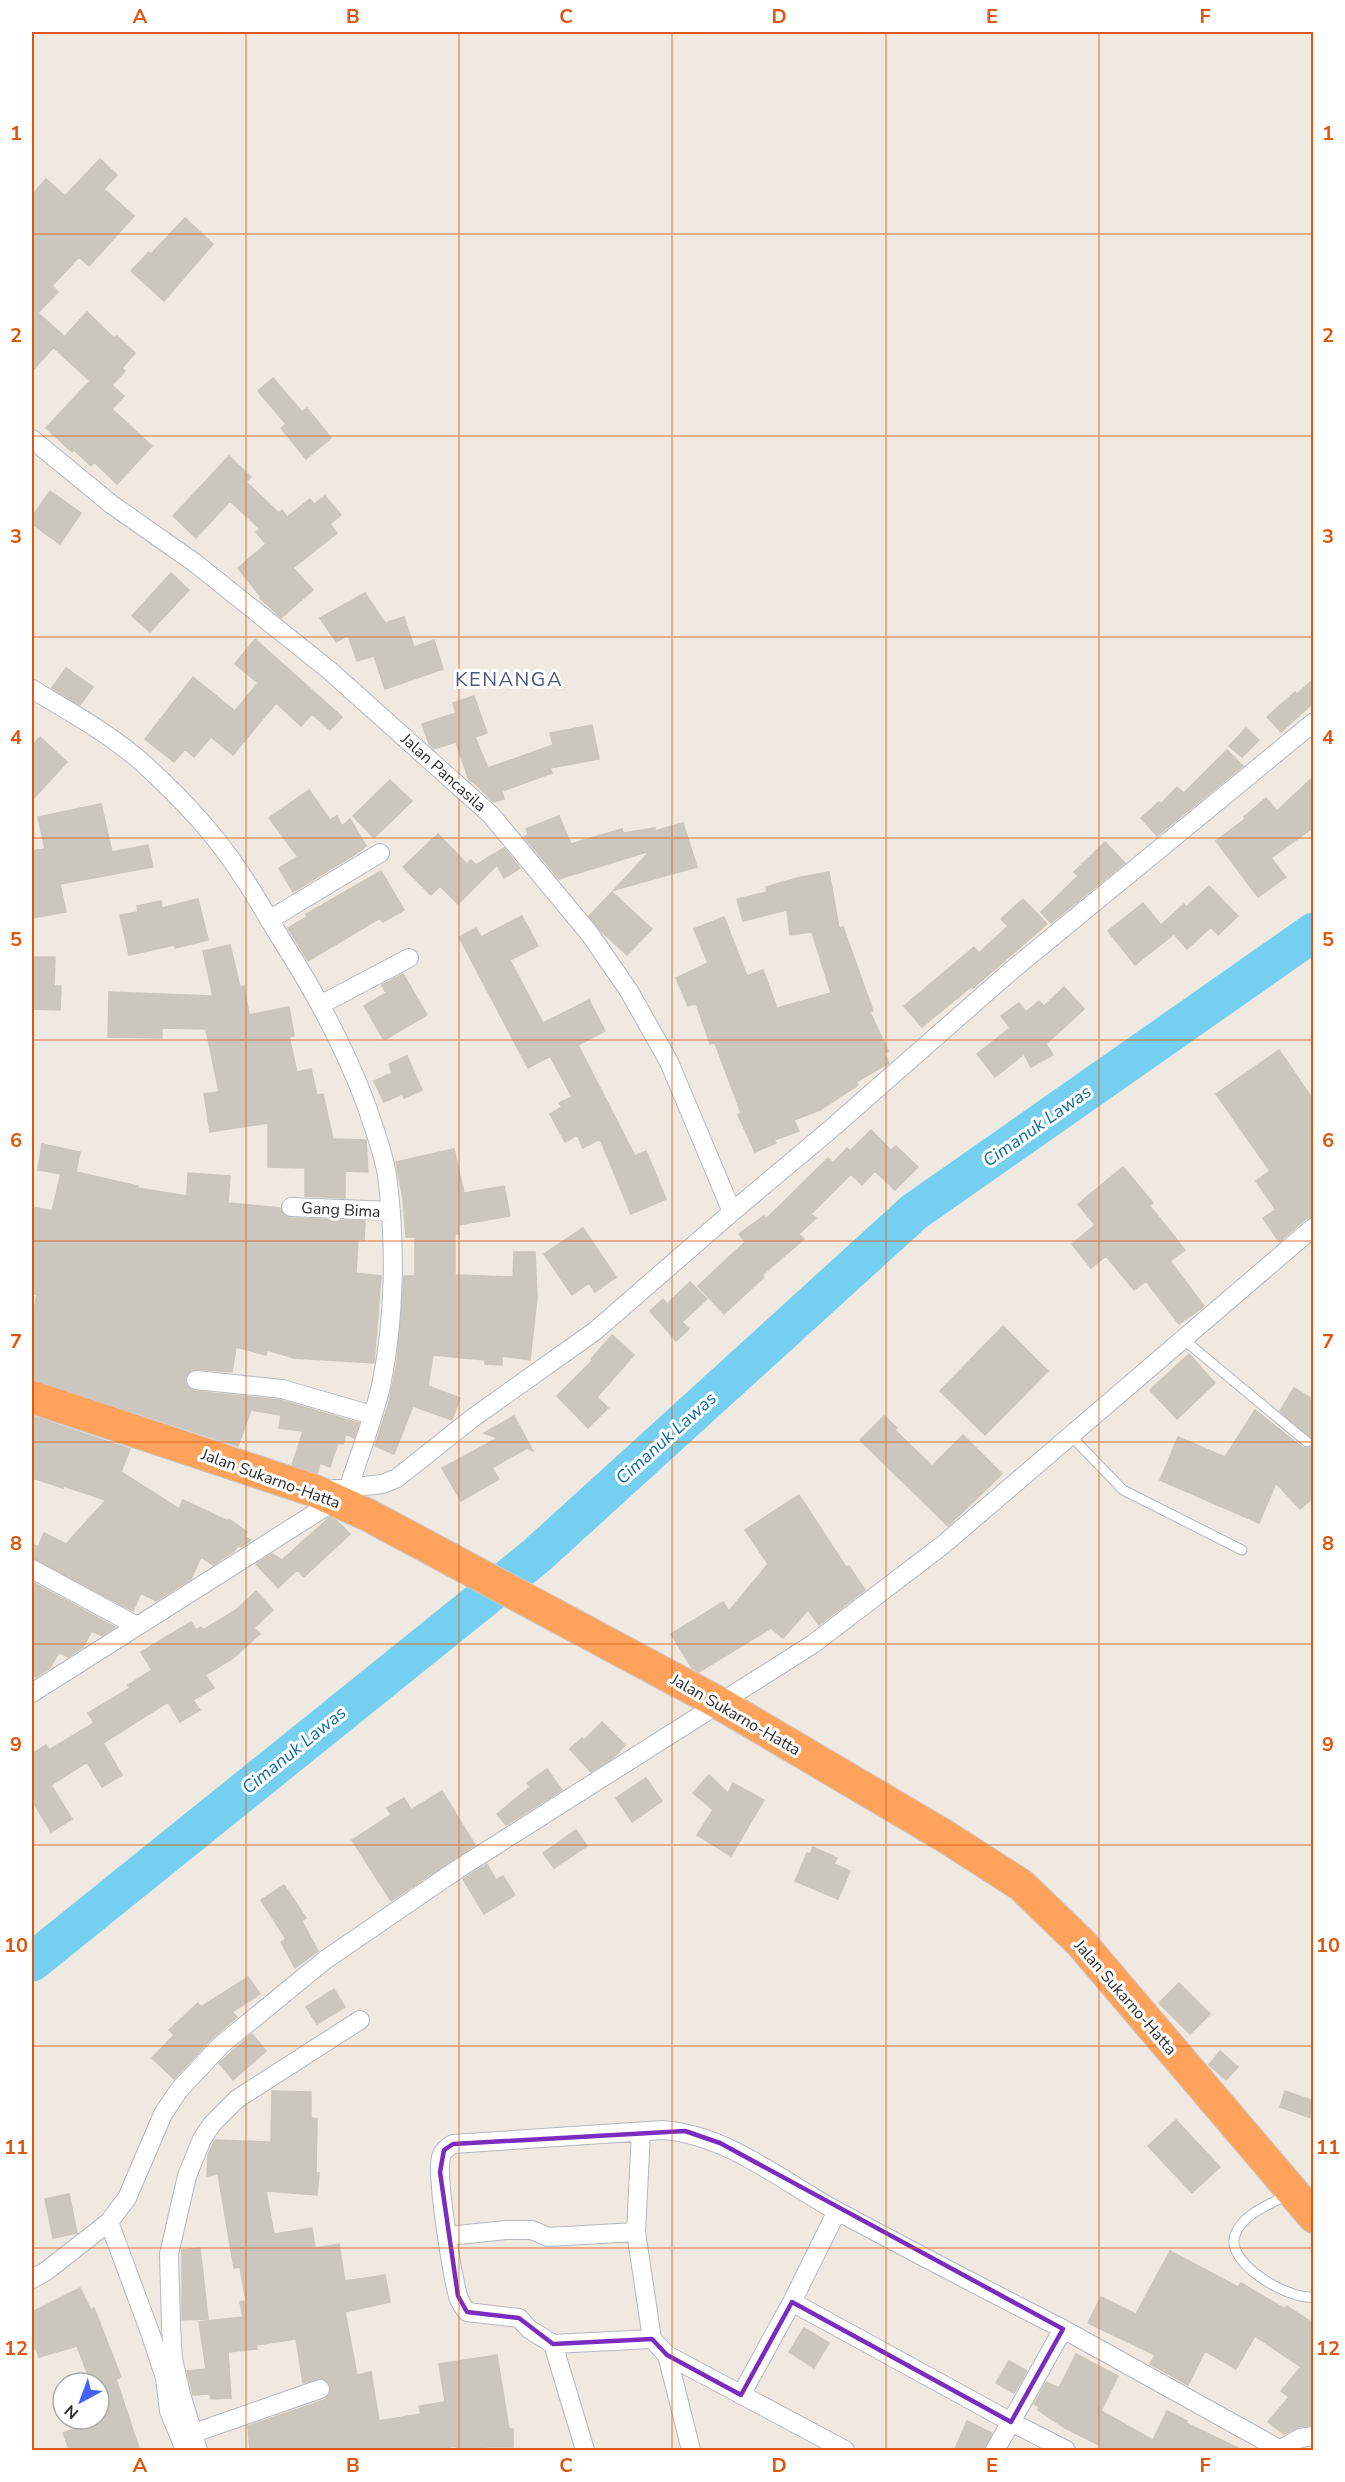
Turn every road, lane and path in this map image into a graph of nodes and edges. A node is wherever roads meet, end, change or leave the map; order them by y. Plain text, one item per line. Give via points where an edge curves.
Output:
1 (32, 439) edge
2 (32, 689) edge
3 (1314, 722) edge
4 (380, 853) dead end
5 (269, 920) junction
6 (410, 958) dead end
7 (320, 1005) junction
8 (291, 1207) dead end
9 (391, 1211) junction
10 (732, 1212) junction
11 (1311, 1234) edge
12 (1183, 1340) junction
13 (196, 1380) dead end
14 (32, 1397) edge
15 (372, 1414) junction
16 (1071, 1436) junction
17 (1307, 1442) dead end
18 (333, 1493) junction
19 (1242, 1550) dead end
20 (32, 1569) edge
21 (137, 1626) junction
22 (32, 1693) edge
23 (719, 1703) junction
24 (360, 2020) dead end
25 (641, 2132) junction
26 (1294, 2192) junction
27 (837, 2211) junction
28 (1314, 2217) edge
29 (109, 2222) junction
30 (636, 2232) junction
31 (447, 2236) junction
32 (32, 2279) edge
33 (1314, 2297) edge
34 (792, 2302) junction
35 (1063, 2329) junction
36 (652, 2339) junction
37 (553, 2344) junction
38 (667, 2355) junction
39 (320, 2389) dead end
40 (741, 2395) junction
41 (174, 2396) junction
42 (1011, 2422) junction
43 (1314, 2436) edge
44 (191, 2445) edge
45 (1280, 2450) edge
46 (585, 2451) edge
47 (691, 2451) edge
48 (845, 2451) edge
49 (995, 2451) edge
50 (1066, 2451) edge

1 - 10 street, Jalan Pancasila via 329,670 491,815 589,933 629,991 669,1062
2 - 5 street via 144,763 184,803 238,869
3 - 10 street via 1012,970
4 - 5 street
5 - 7 street
6 - 7 street
7 - 9 street via 345,1052 378,1140
8 - 9 street, Gang Bima
9 - 15 street via 391,1291 385,1361
10 - 18 street via 595,1331 474,1417 397,1478
11 - 12 street
12 - 16 street
12 - 17 lane
13 - 15 street via 282,1389
14 - 18 highway, Jalan Sukarno-Hatta
15 - 18 street
16 - 19 lane via 1123,1490
16 - 23 street via 944,1544 813,1644
18 - 21 street
18 - 23 highway, Jalan Sukarno-Hatta
20 - 21 street
21 - 22 street
23 - 26 highway, Jalan Sukarno-Hatta via 1021,1884 1081,1943
23 - 29 street via 334,1953 220,2045 163,2114 127,2198
24 - 41 street via 237,2099 202,2139 187,2176 169,2254
25 - 27 street via 685,2132 720,2143
25 - 30 street
25 - 31 street via 453,2144 440,2158
26 - 28 highway, Jalan Sukarno-Hatta
26 - 33 lane via 1244,2220 1234,2237 1235,2249 1247,2265 1276,2288 1295,2296
27 - 34 street
27 - 35 street
29 - 32 street
29 - 41 street
30 - 31 street via 548,2237 532,2230 506,2230
30 - 36 street
31 - 37 street via 458,2296 467,2312 519,2318 529,2330
34 - 40 street
34 - 42 street
35 - 42 street
35 - 45 street
36 - 37 street
36 - 38 street
37 - 46 street
38 - 40 street
38 - 47 street
39 - 44 street
40 - 48 street
41 - 44 street
42 - 49 street
42 - 50 street
43 - 45 street via 1300,2438

